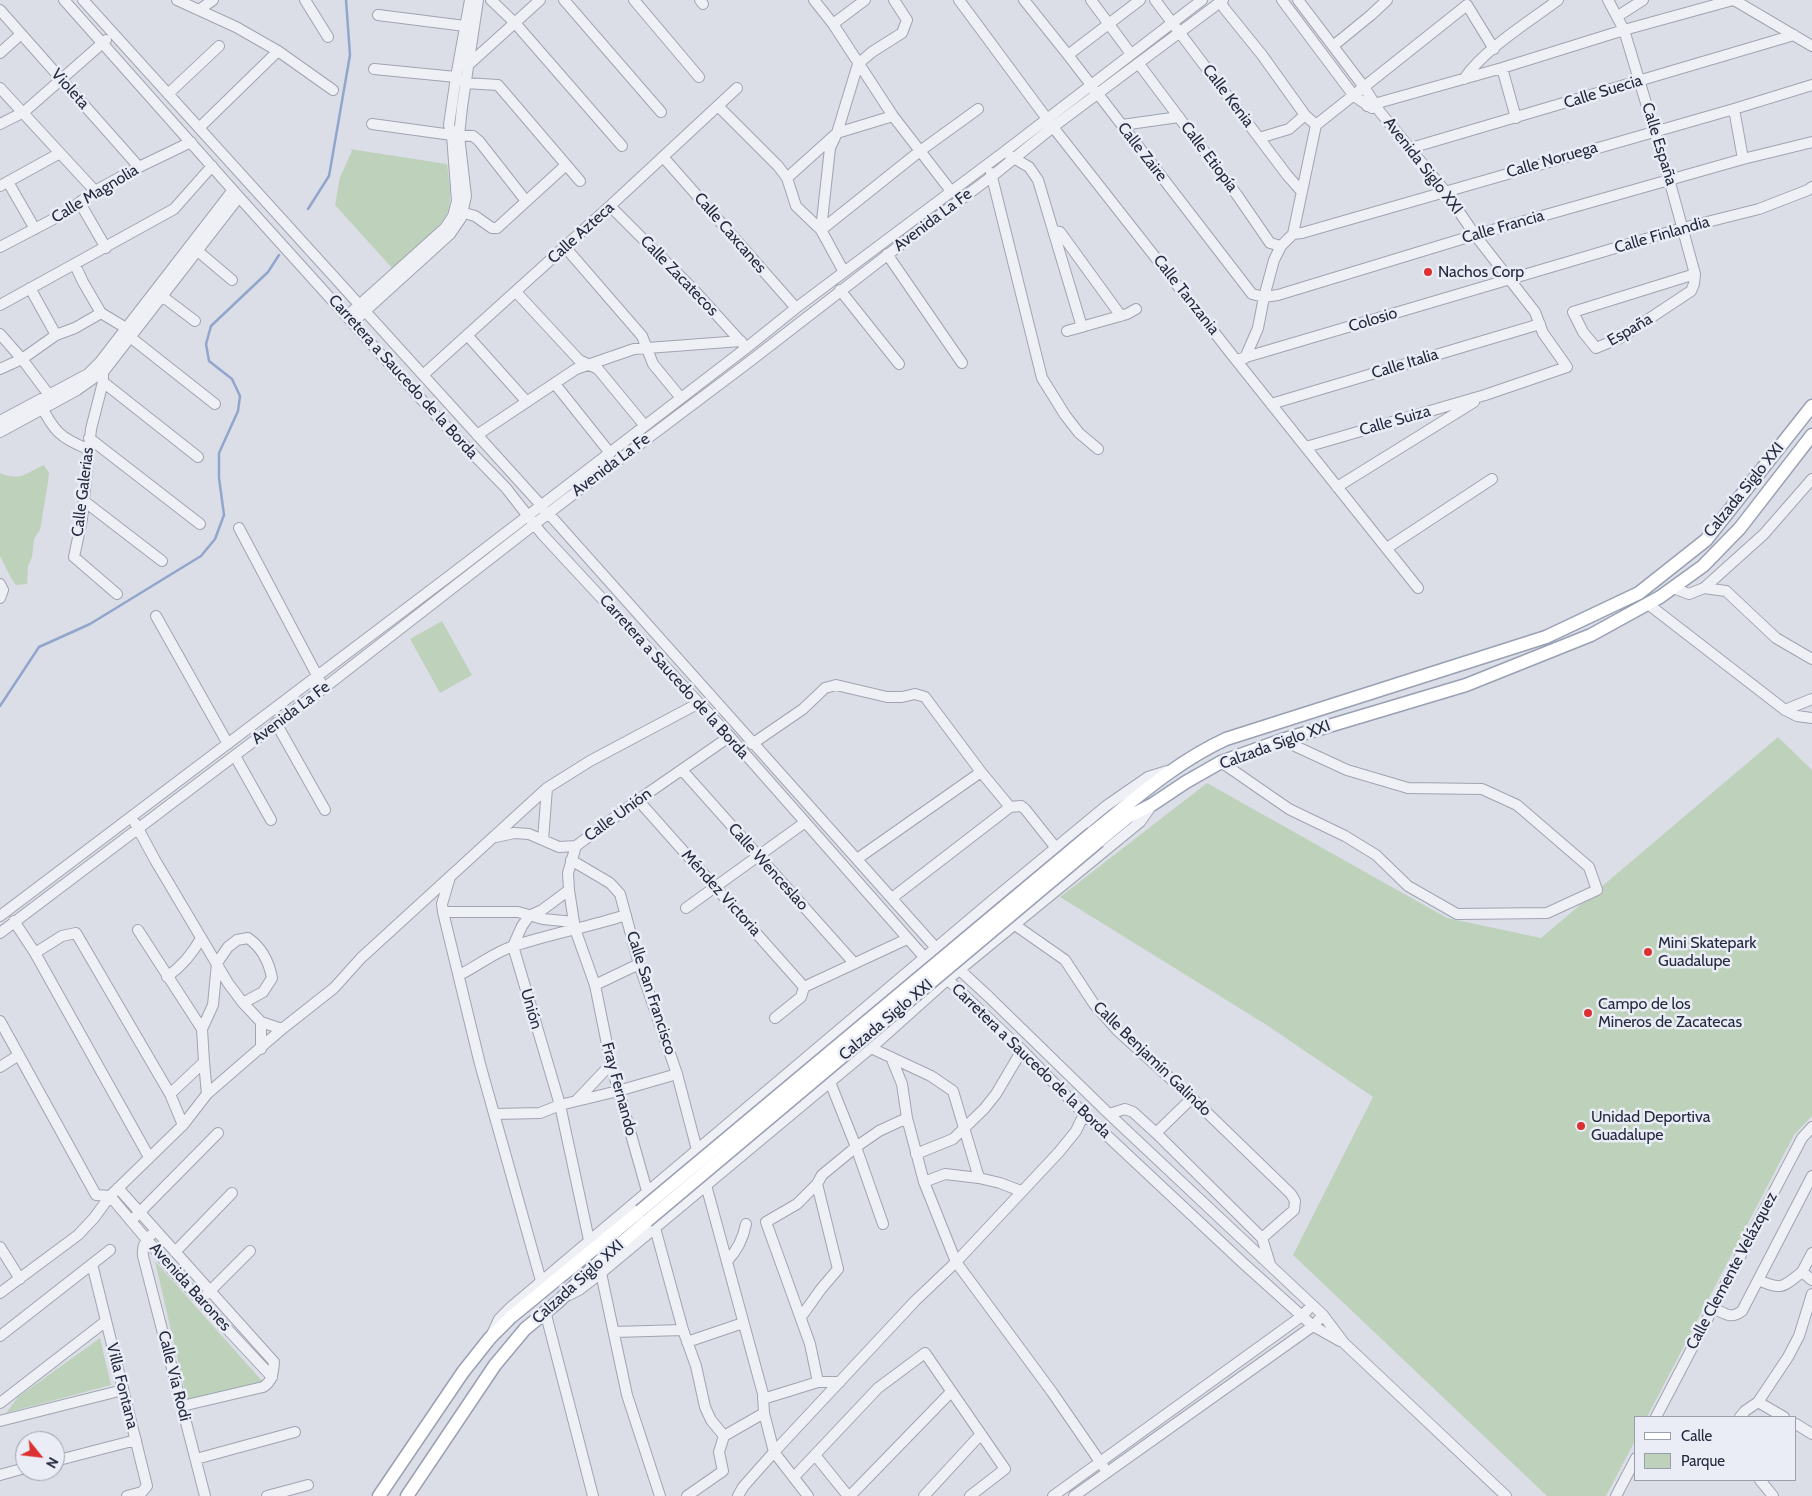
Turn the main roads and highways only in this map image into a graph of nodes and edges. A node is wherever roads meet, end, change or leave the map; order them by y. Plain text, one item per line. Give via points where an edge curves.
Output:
1 (1812, 406) edge
2 (1812, 435) edge
3 (1095, 837) junction
4 (647, 1220) junction
5 (391, 1479) junction
6 (408, 1494) edge
7 (379, 1496) edge

1 - 3 main road, Calzada Siglo XXI via 1706,540 1639,593 1546,637 1210,746 1173,769
2 - 3 main road, Calzada Siglo XXI via 1740,528 1703,566 1648,604 1591,635 1466,685 1282,740 1221,762
3 - 4 main road, Calzada Siglo XXI, bridge
3 - 4 main road, Calzada Siglo XXI, bridge via 950,952
4 - 5 main road, Calzada Siglo XXI via 511,1317 490,1338
4 - 6 main road, Calzada Siglo XXI via 525,1329 495,1365
5 - 6 main road
5 - 7 main road, Calzada Siglo XXI

